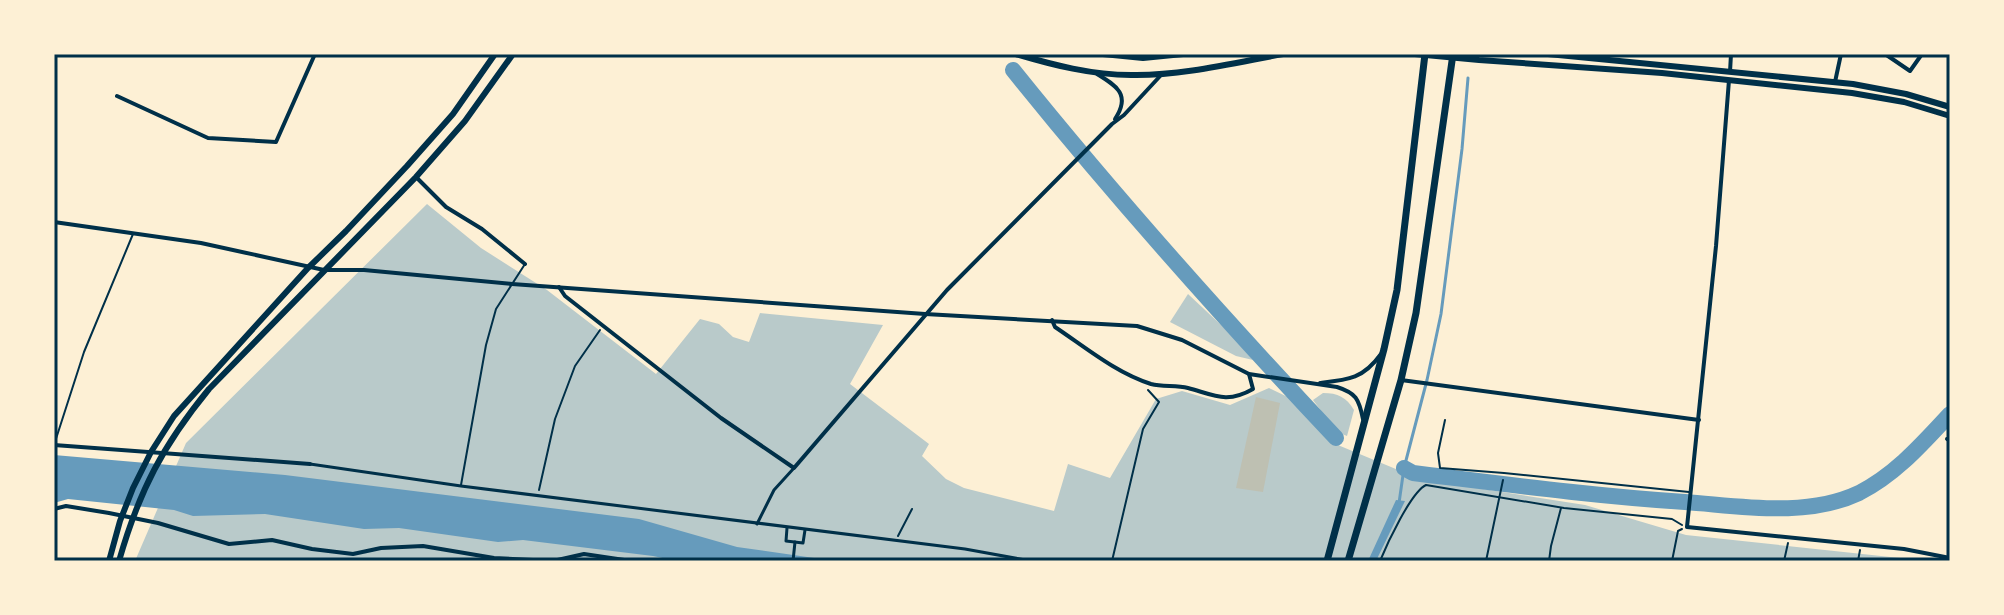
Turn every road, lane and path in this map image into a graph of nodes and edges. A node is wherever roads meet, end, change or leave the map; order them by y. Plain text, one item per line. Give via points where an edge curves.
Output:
1 (315, 54) edge
2 (495, 54) edge
3 (513, 54) edge
4 (1016, 54) edge
5 (1103, 54) edge
6 (1183, 54) edge
7 (1283, 54) edge
8 (1415, 54) edge
9 (1425, 54) edge
10 (1548, 54) edge
11 (1731, 54) edge
12 (1841, 54) edge
13 (1885, 54) edge
14 (1922, 54) edge
15 (1453, 56) edge
16 (1093, 72) junction
17 (1730, 72) junction
18 (1163, 73) junction
19 (1729, 81) junction
20 (1835, 82) junction
21 (117, 96) dead end
22 (1950, 107) edge
23 (1950, 116) edge
24 (1112, 124) junction
25 (416, 177) junction
26 (54, 222) edge
27 (133, 233) junction
28 (525, 264) joint
29 (308, 268) junction
30 (324, 270) junction
31 (512, 284) junction
32 (559, 287) junction
33 (925, 314) junction
34 (1052, 320) junction
35 (603, 326) junction
36 (1384, 349) junction
37 (1249, 374) junction
38 (1137, 379) junction
39 (1401, 380) junction
40 (1311, 384) junction
41 (1445, 420) dead end
42 (1699, 420) junction
43 (1364, 425) junction
44 (54, 445) edge
45 (310, 464) joint
46 (794, 468) junction
47 (1504, 473) junction
48 (461, 486) junction
49 (1690, 492) junction
50 (538, 495) junction
51 (1499, 498) junction
52 (1561, 508) junction
53 (54, 509) edge
54 (912, 509) dead end
55 (757, 524) junction
56 (1687, 527) junction
57 (787, 528) junction
58 (805, 530) junction
59 (1789, 538) junction
60 (895, 541) junction
61 (795, 542) junction
62 (1861, 545) junction
63 (1950, 558) edge
64 (109, 561) edge
65 (119, 561) edge
66 (631, 561) edge
67 (793, 561) edge
68 (1031, 561) edge
69 (1112, 561) edge
70 (1327, 561) edge
71 (1348, 561) edge
72 (1380, 561) edge
73 (1486, 561) edge
74 (1549, 561) edge
75 (1672, 561) edge
76 (1784, 561) edge
77 (1858, 561) edge

1 - 21 street via 276,142 208,138
2 - 29 main road via 453,114
3 - 25 main road
4 - 16 main road
5 - 6 main road
7 - 18 main road
8 - 9 main road
9 - 15 main road
9 - 36 main road via 1401,262
10 - 17 main road
11 - 17 street
12 - 20 street
13 - 14 street via 1910,71
15 - 19 main road
15 - 39 main road via 1416,313
16 - 18 main road
16 - 24 street via 1118,89 1123,99
17 - 19 street
17 - 20 main road
18 - 24 street
19 - 23 main road via 1852,93
19 - 42 street
20 - 22 main road
24 - 33 street
25 - 28 street via 446,207
25 - 30 main road
26 - 27 street
27 - 29 street
27 - 44 lane via 84,352
28 - 31 lane
29 - 30 street
29 - 64 main road via 174,416 133,488
30 - 31 street
30 - 65 main road via 184,419 144,488
31 - 32 street
31 - 48 lane via 496,309 486,345
32 - 33 street
32 - 35 street
33 - 34 street
33 - 46 street
34 - 37 street via 1160,332
34 - 38 street via 1055,327
35 - 46 street
35 - 50 path via 575,366 555,419
36 - 40 street via 1362,373
36 - 43 main road
37 - 38 street via 1253,389 1230,398
37 - 40 street
38 - 69 path via 1159,402 1143,429
39 - 42 street
39 - 71 main road
40 - 43 street via 1350,391
41 - 47 lane via 1440,468
42 - 49 street
43 - 70 main road
44 - 45 street
45 - 48 street
46 - 55 street via 774,490
47 - 49 lane
47 - 51 path
48 - 50 street
49 - 56 street
50 - 55 street
51 - 52 path
51 - 72 path via 1438,486 1419,488
51 - 73 path
52 - 56 path via 1672,519
52 - 74 path
53 - 66 street via 109,513 229,544 272,540 353,554 423,546 494,558 553,561 584,554
54 - 60 path
55 - 57 street
56 - 59 street
56 - 75 path via 1678,531
57 - 58 street
57 - 61 street via 786,541
58 - 60 street
58 - 61 street via 803,543
59 - 62 street
59 - 76 path
60 - 68 street
61 - 67 street
62 - 63 street
62 - 77 path

